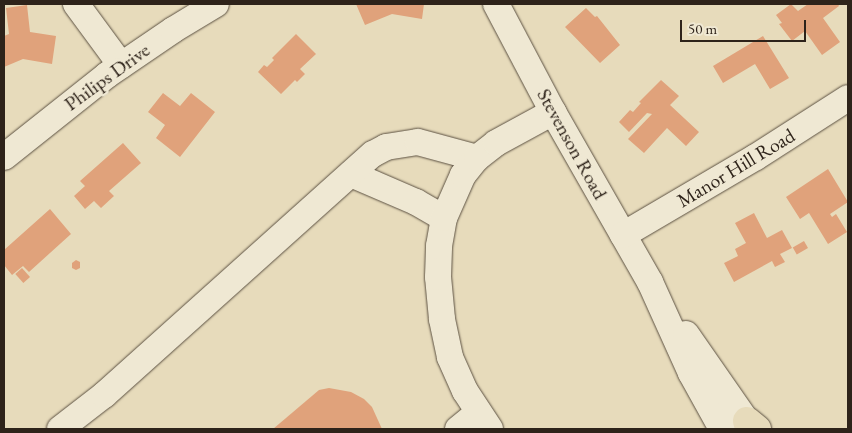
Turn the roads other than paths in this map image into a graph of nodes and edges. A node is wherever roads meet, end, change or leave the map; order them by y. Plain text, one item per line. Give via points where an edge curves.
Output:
1 (76, 4) edge
2 (216, 4) edge
3 (496, 4) edge
4 (121, 65) junction
5 (848, 98) edge
6 (553, 112) junction
7 (4, 158) edge
8 (477, 158) junction
9 (352, 174) junction
10 (444, 218) junction
11 (623, 235) junction
12 (650, 282) junction
13 (484, 421) edge
14 (752, 427) edge
15 (60, 429) edge
16 (458, 429) edge
17 (722, 429) edge

1 - 4 street
2 - 4 street, Philips Drive
3 - 6 street, Stevenson Road
4 - 7 street, Philips Drive
5 - 11 street, Manor Hill Road via 756,157
6 - 8 street via 496,143
6 - 11 street, Stevenson Road
8 - 9 street via 418,142 407,143 386,147 373,154
8 - 10 street via 463,175
9 - 10 street
9 - 15 street via 104,395
10 - 13 street via 438,277 442,319 450,357
11 - 12 street, Stevenson Road
12 - 14 street, Stevenson Road
12 - 17 street, Stevenson Road via 691,374
13 - 16 street

